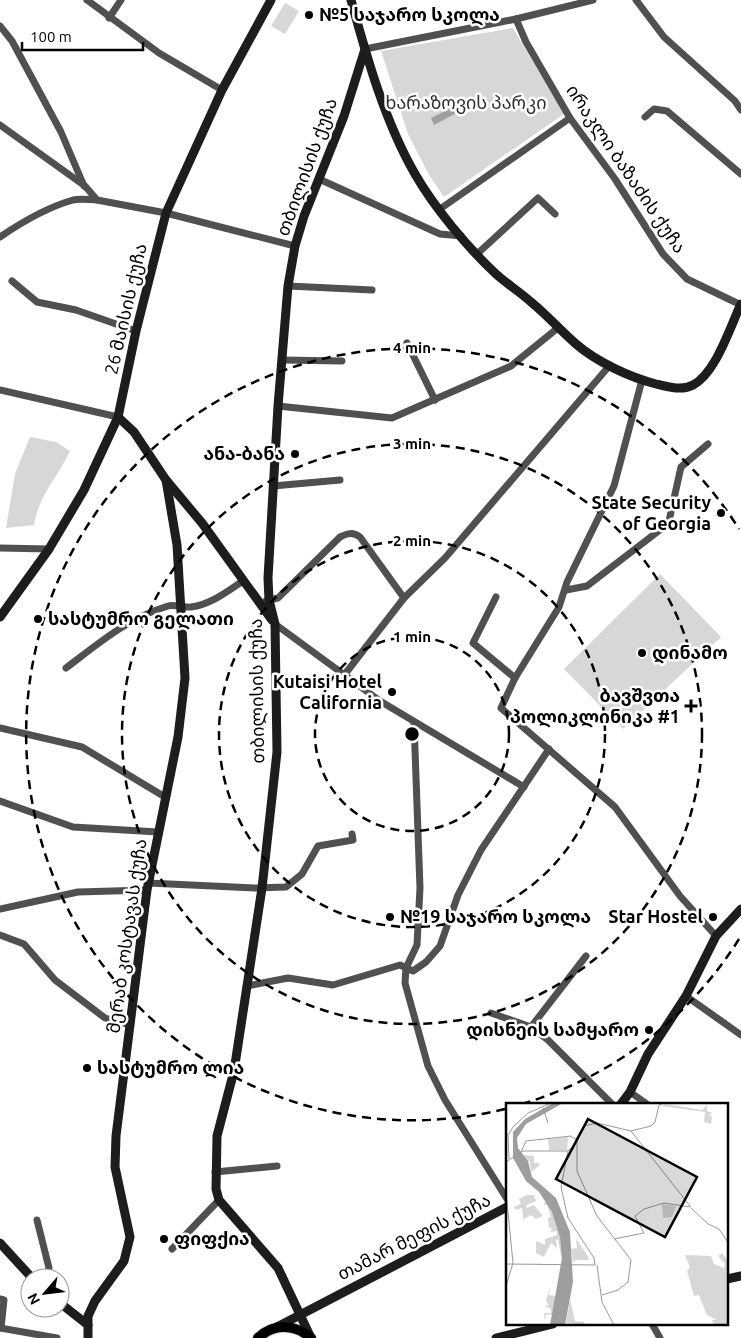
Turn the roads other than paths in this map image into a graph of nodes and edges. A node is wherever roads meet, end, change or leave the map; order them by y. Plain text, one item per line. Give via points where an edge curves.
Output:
1 (87, 0) edge
2 (121, 0) edge
3 (270, 0) edge
4 (351, 0) edge
5 (593, 0) edge
6 (636, 0) edge
7 (109, 18) junction
8 (516, 19) junction
9 (0, 26) edge
10 (365, 49) junction
11 (222, 90) junction
12 (738, 99) edge
13 (741, 110) edge
14 (645, 117) dead end
15 (570, 118) junction
16 (0, 125) edge
17 (741, 174) edge
18 (319, 180) junction
19 (85, 186) junction
20 (97, 200) junction
21 (440, 209) junction
22 (166, 213) junction
23 (555, 214) dead end
24 (462, 236) junction
25 (0, 237) edge
26 (295, 246) junction
27 (477, 254) junction
28 (12, 281) dead end
29 (288, 286) junction
30 (372, 290) dead end
31 (741, 305) edge
32 (559, 327) junction
33 (136, 331) junction
34 (408, 343) dead end
35 (282, 360) junction
36 (342, 361) dead end
37 (610, 365) junction
38 (642, 380) junction
39 (0, 390) edge
40 (435, 400) junction
41 (278, 406) junction
42 (118, 416) junction
43 (708, 444) dead end
44 (166, 480) junction
45 (340, 480) dead end
46 (273, 486) junction
47 (0, 548) edge
48 (49, 549) junction
49 (243, 581) junction
50 (566, 590) junction
51 (496, 597) dead end
52 (404, 598) junction
53 (269, 600) junction
54 (259, 601) junction
55 (181, 608) junction
56 (0, 617) edge
57 (275, 624) junction
58 (66, 668) dead end
59 (345, 674) junction
60 (515, 678) junction
61 (414, 722) junction
62 (0, 728) edge
63 (549, 749) junction
64 (524, 787) junction
65 (166, 798) junction
66 (0, 802) edge
67 (158, 832) junction
68 (352, 834) dead end
69 (147, 886) junction
70 (262, 888) junction
71 (0, 909) edge
72 (741, 910) edge
73 (0, 935) edge
74 (716, 936) junction
75 (586, 956) dead end
76 (406, 968) junction
77 (247, 986) junction
78 (686, 996) junction
79 (491, 1013) dead end
80 (130, 1025) junction
81 (530, 1027) junction
82 (741, 1034) edge
83 (630, 1092) junction
84 (611, 1103) edge
85 (622, 1103) edge
86 (646, 1103) edge
87 (277, 1166) dead end
88 (216, 1172) junction
89 (506, 1197) edge
90 (219, 1200) junction
91 (506, 1209) edge
92 (37, 1220) dead end
93 (0, 1243) edge
94 (172, 1249) dead end
95 (23, 1268) edge
96 (49, 1268) edge
97 (741, 1276) edge
98 (728, 1279) edge
99 (0, 1298) edge
100 (70, 1310) edge
101 (301, 1313) junction
102 (88, 1325) junction
103 (545, 1326) edge
104 (653, 1326) edge
105 (0, 1328) edge
106 (276, 1328) junction
107 (57, 1338) edge
108 (88, 1338) edge
109 (258, 1338) edge
110 (311, 1338) edge
111 (496, 1338) edge
112 (660, 1338) edge

1 - 7 street
2 - 7 street
3 - 11 street, 26 მაისის ქუჩა
4 - 10 street
5 - 8 street
6 - 12 street via 664,37
7 - 11 street via 179,66
8 - 10 street
8 - 15 street, ირაკლი ბაზაძის ქუჩა
9 - 19 street via 12,41 61,132
10 - 18 street, თბილისის ქუჩა
10 - 21 street via 395,138 416,176
11 - 22 street, 26 მაისის ქუჩა
12 - 13 street
14 - 17 street via 654,109 666,111
15 - 21 street
15 - 31 street, ირაკლი ბაზაძის ქუჩა via 677,270 687,279
16 - 19 street
18 - 24 street via 440,234
18 - 26 street, თბილისის ქუჩა
19 - 20 street
20 - 22 street
20 - 25 street via 67,202 18,224
21 - 24 street
22 - 26 street
22 - 33 street, 26 მაისის ქუჩა
23 - 27 street via 538,198
24 - 27 street
26 - 29 street, თბილისის ქუჩა
27 - 32 street
28 - 33 street via 37,302 76,310
29 - 30 street
29 - 35 street, თბილისის ქუჩა
31 - 38 street via 704,378 692,386 671,388
32 - 37 street via 576,344
32 - 40 street via 511,366
33 - 42 street, 26 მაისის ქუჩა
34 - 40 street
35 - 36 street
35 - 41 street, თბილისის ქუჩა
37 - 38 street
37 - 52 street via 444,558
38 - 50 street via 618,476
39 - 42 street
40 - 41 street via 392,418
41 - 46 street, თბილისის ქუჩა
42 - 44 street via 134,432
42 - 48 street, 26 მაისის ქუჩა via 84,490
43 - 50 street via 681,467 669,521 665,526 587,586
44 - 49 street via 202,523
44 - 55 street, მერაბ კოსტავას ქუჩა via 177,545
45 - 46 street
46 - 53 street, თბილისის ქუჩა
47 - 48 street
48 - 56 street, 26 მაისის ქუჩა
49 - 54 street
49 - 55 street via 214,599
50 - 60 street via 549,626
51 - 60 street via 473,643
52 - 53 street via 360,537 347,533 278,598
52 - 59 street
53 - 54 street
53 - 57 street, თბილისის ქუჩა
54 - 57 street
55 - 58 street via 171,605 121,626
55 - 65 street, მერაბ კოსტავას ქუჩა via 185,678
57 - 59 street
57 - 70 street, თბილისის ქუჩა via 277,752
59 - 61 street
60 - 63 street via 501,708
61 - 64 street
61 - 76 street via 420,888 417,945
62 - 65 street via 82,747
63 - 64 street
63 - 74 street via 615,807 680,896
64 - 76 street via 481,850 458,895 440,946 413,971
65 - 67 street, მერაბ კოსტავას ქუჩა
66 - 67 street via 73,827
67 - 69 street, მერაბ კოსტავას ქუჩა
68 - 70 street via 353,840 318,846 302,874 286,887
69 - 70 street
69 - 71 street via 78,892
69 - 80 street, მერაბ კოსტავას ქუჩა
70 - 77 street, თბილისის ქუჩა
72 - 74 street
73 - 80 street via 24,944 55,980 105,1018
74 - 78 street
75 - 81 street
76 - 77 street via 400,965 332,985 288,978
76 - 89 street via 405,983 428,1066 445,1100
77 - 88 street, თბილისის ქუჩა via 234,1071 217,1136
78 - 82 street
78 - 83 street via 648,1054
79 - 81 street
80 - 102 street, მერაბ კოსტავას ქუჩა via 115,1168 130,1237 124,1261 95,1301 88,1316
81 - 84 street via 548,1040
83 - 85 street
83 - 86 street
87 - 88 street
88 - 90 street, თბილისის ქუჩა
90 - 94 street
90 - 101 street, თბილისის ქუჩა via 226,1212 278,1268
91 - 101 street, თამარ მეფის ქუჩა
92 - 96 street
93 - 95 street
97 - 98 street
99 - 105 street via 4,1300
100 - 102 street
101 - 106 street, თამარ მეფის ქუჩა
101 - 110 street, თბილისის ქუჩა
102 - 108 street, მერაბ კოსტავას ქუჩა
103 - 111 street
104 - 112 street
105 - 107 street
106 - 109 main road
106 - 110 main road via 291,1327

